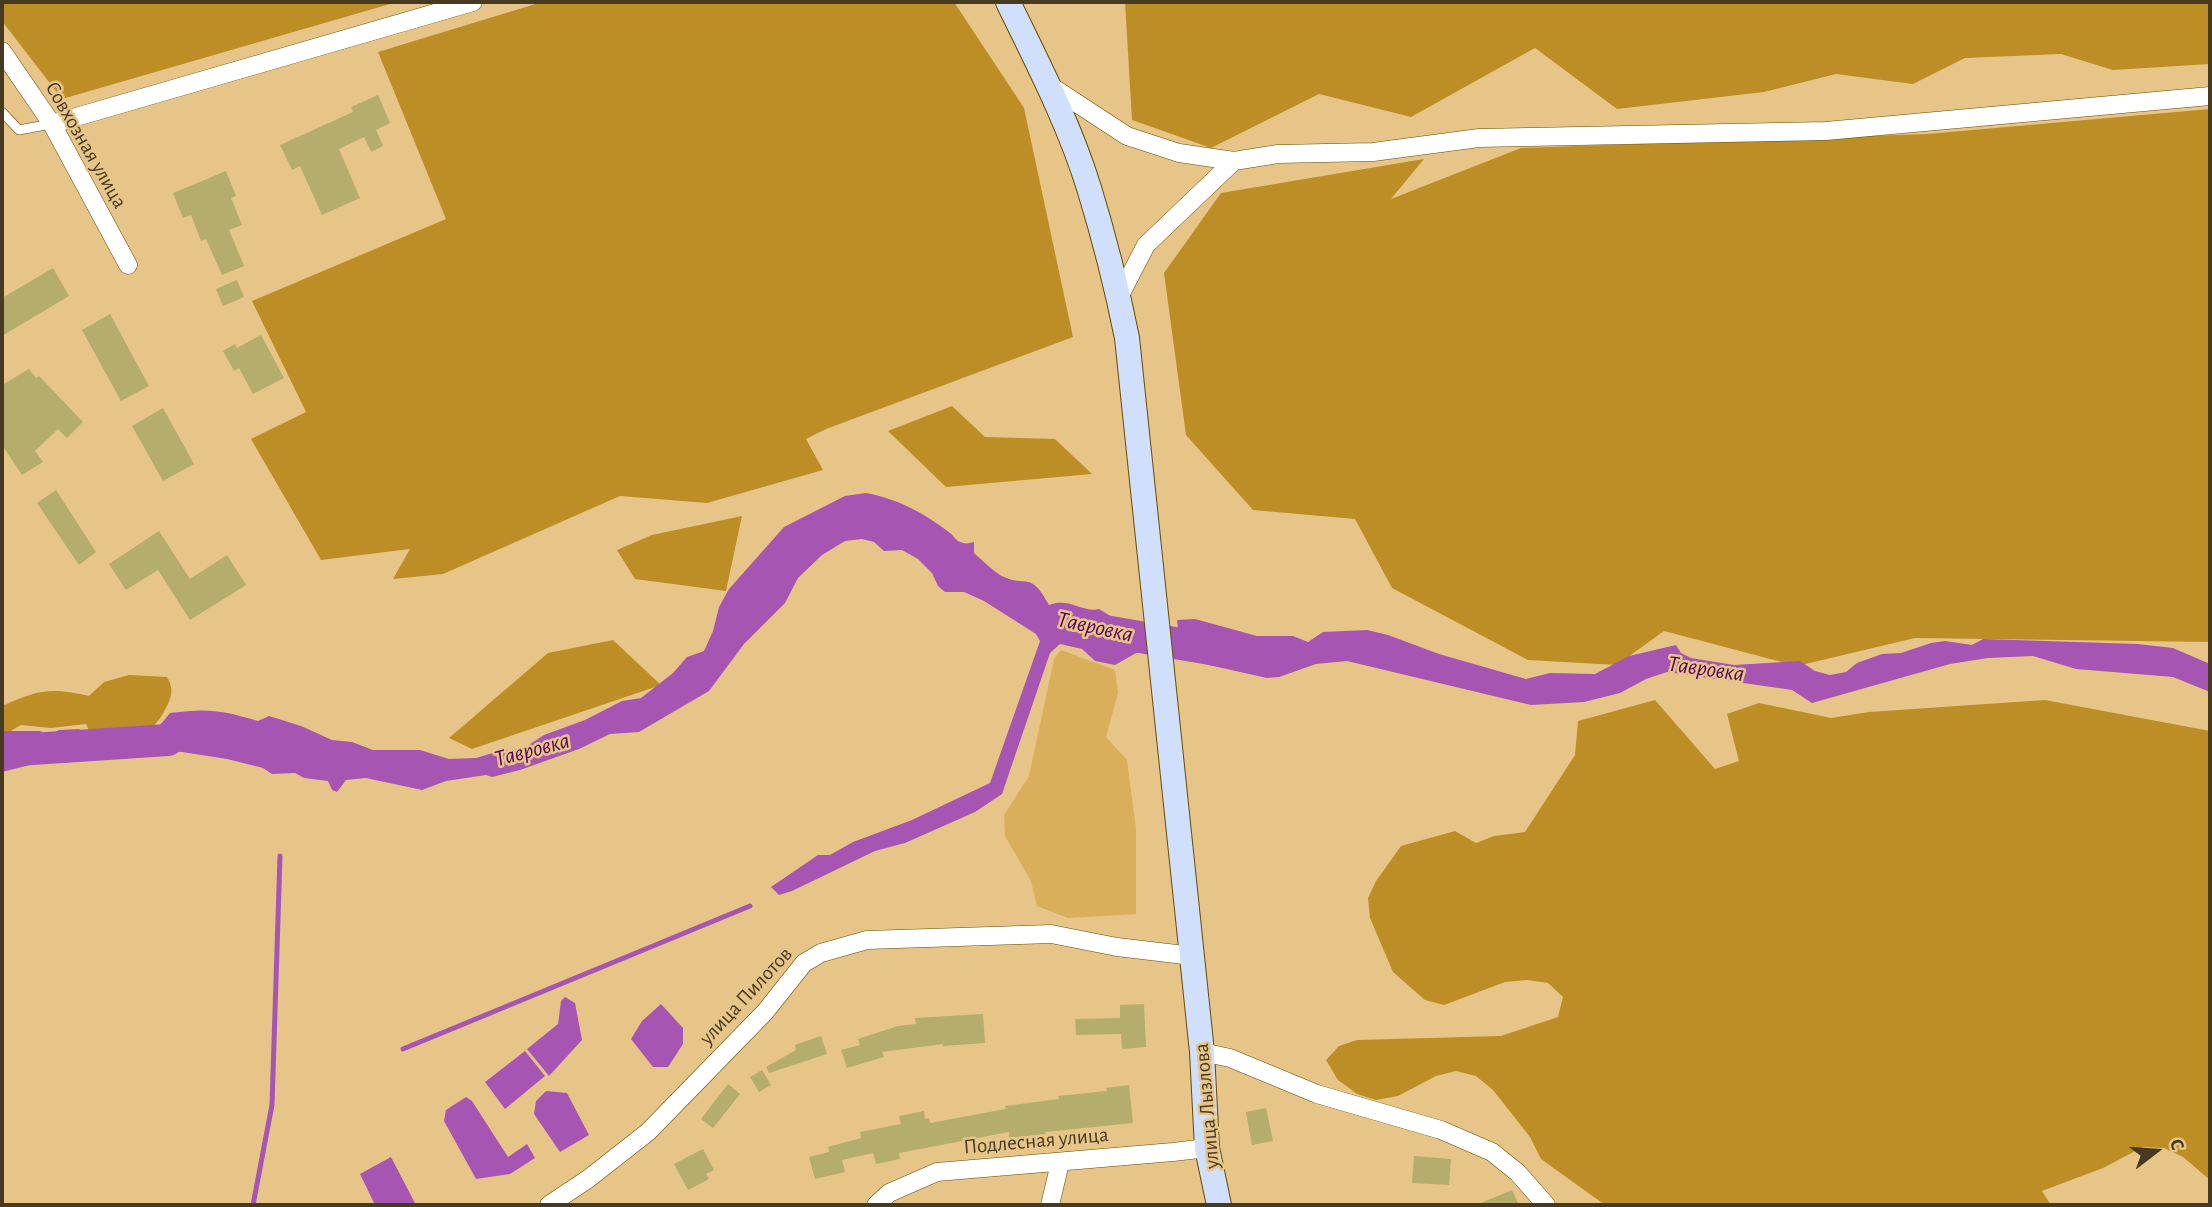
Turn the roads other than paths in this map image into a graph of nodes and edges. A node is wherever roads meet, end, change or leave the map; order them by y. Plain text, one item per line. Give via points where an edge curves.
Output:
1 (473, 2) edge
2 (1007, 2) edge
3 (2, 51) edge
4 (1049, 85) junction
5 (2210, 96) edge
6 (2, 112) edge
7 (52, 124) junction
8 (1234, 161) junction
9 (128, 265) dead end
10 (1119, 297) junction
11 (1193, 956) junction
12 (1202, 1052) junction
13 (1207, 1148) junction
14 (1060, 1163) junction
15 (549, 1205) edge
16 (876, 1205) edge
17 (1050, 1205) edge
18 (1219, 1205) edge
19 (1546, 1205) edge

1 - 7 street
2 - 4 street, улица Лызлова
3 - 7 street, Совхозная улица
4 - 8 street via 1127,136 1178,153
4 - 10 street, улица Лызлова via 1089,186
5 - 8 street via 1826,131 1479,138 1373,152 1278,154
6 - 7 lane via 19,130
7 - 9 street, Совхозная улица
8 - 10 street via 1146,245
10 - 11 street, улица Лызлова
11 - 12 street, улица Лызлова
11 - 15 street, улица Пилотов via 1051,934 867,940 821,953 804,963 765,1012 648,1132
12 - 13 street, улица Лызлова
12 - 19 street via 1230,1058 1317,1094 1441,1130 1492,1152
13 - 14 street, Подлесная улица
13 - 18 street, улица Лызлова
14 - 16 street, Подлесная улица via 937,1172
14 - 17 street

